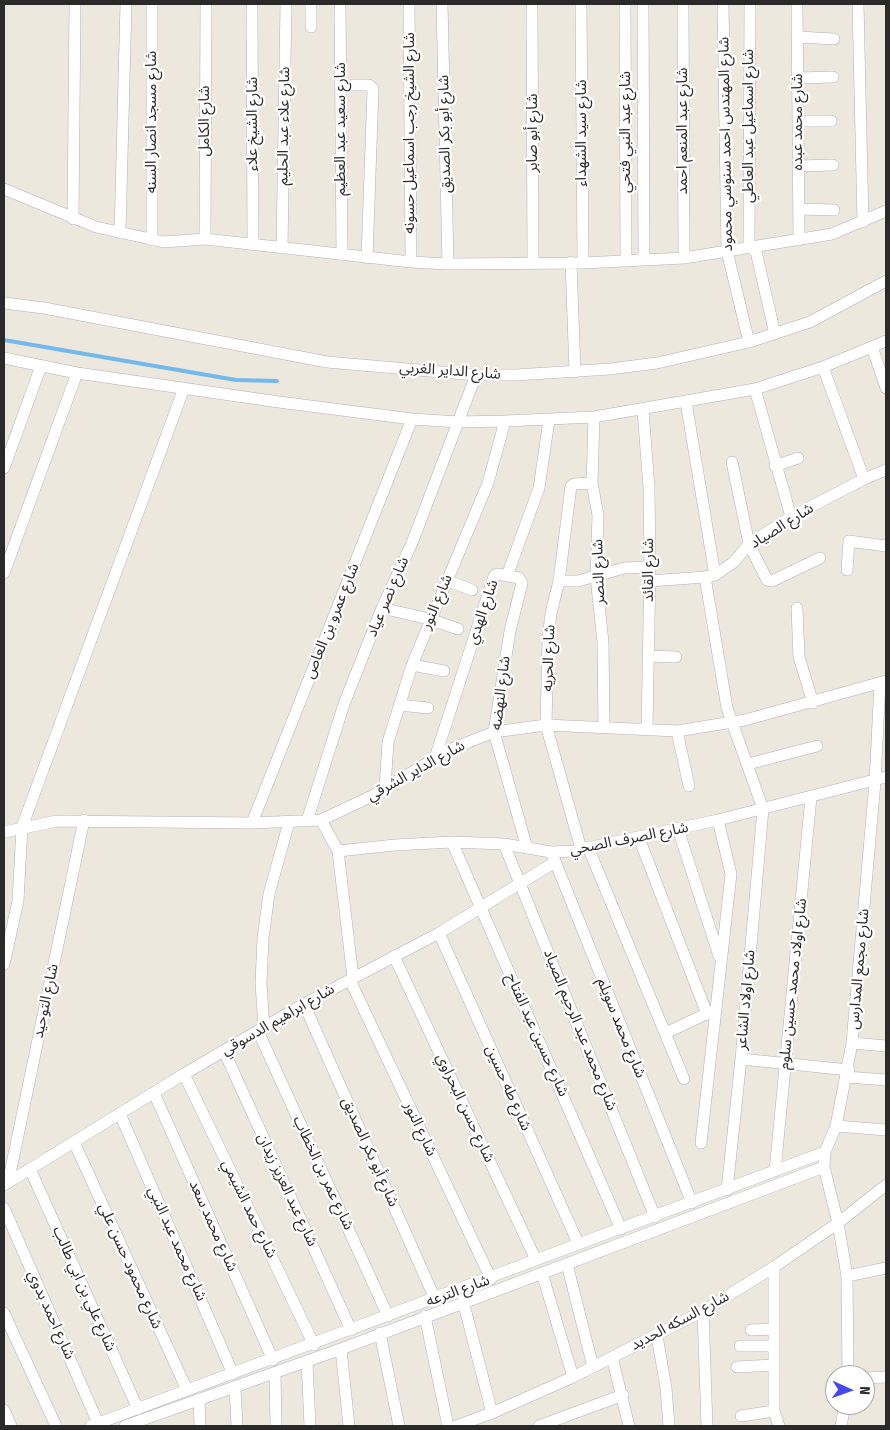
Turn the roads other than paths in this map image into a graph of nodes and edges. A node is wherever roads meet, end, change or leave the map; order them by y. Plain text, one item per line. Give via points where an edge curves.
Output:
1 (75, 4) edge
2 (126, 4) edge
3 (152, 4) edge
4 (206, 4) edge
5 (252, 4) edge
6 (286, 4) edge
7 (311, 4) edge
8 (340, 4) edge
9 (409, 4) edge
10 (442, 4) edge
11 (532, 4) edge
12 (581, 4) edge
13 (625, 4) edge
14 (643, 4) edge
15 (683, 4) edge
16 (723, 4) edge
17 (750, 4) edge
18 (797, 4) edge
19 (858, 4) edge
20 (311, 27) dead end
21 (798, 38) junction
22 (834, 38) dead end
23 (798, 78) junction
24 (833, 78) dead end
25 (341, 85) junction
26 (798, 120) junction
27 (831, 121) dead end
28 (798, 166) junction
29 (833, 166) dead end
30 (4, 189) edge
31 (799, 209) junction
32 (834, 210) dead end
33 (886, 211) edge
34 (73, 219) junction
35 (863, 222) junction
36 (120, 233) junction
37 (205, 239) junction
38 (152, 240) junction
39 (799, 240) junction
40 (253, 245) junction
41 (752, 247) junction
42 (282, 248) junction
43 (727, 251) junction
44 (342, 255) junction
45 (368, 258) junction
46 (684, 258) junction
47 (644, 260) junction
48 (626, 261) junction
49 (411, 262) junction
50 (534, 262) junction
51 (577, 262) junction
52 (448, 264) junction
53 (886, 281) edge
54 (4, 303) edge
55 (775, 334) junction
56 (886, 341) edge
57 (749, 342) junction
58 (872, 347) junction
59 (4, 358) edge
60 (41, 366) junction
61 (823, 367) junction
62 (575, 372) junction
63 (77, 373) junction
64 (476, 375) junction
65 (184, 388) junction
66 (886, 388) edge
67 (755, 389) junction
68 (686, 402) junction
69 (643, 410) junction
70 (594, 416) junction
71 (412, 418) junction
72 (548, 420) junction
73 (505, 421) junction
74 (458, 422) junction
75 (798, 458) dead end
76 (732, 462) dead end
77 (775, 466) junction
78 (4, 468) edge
79 (886, 470) edge
80 (864, 479) junction
81 (592, 483) junction
82 (791, 518) junction
83 (749, 544) junction
84 (886, 546) edge
85 (820, 558) dead end
86 (650, 567) junction
87 (847, 570) dead end
88 (4, 573) edge
89 (507, 576) junction
90 (710, 576) junction
91 (596, 577) junction
92 (446, 580) junction
93 (559, 581) junction
94 (650, 581) junction
95 (472, 590) dead end
96 (382, 608) junction
97 (797, 608) dead end
98 (429, 619) junction
99 (458, 629) dead end
100 (648, 656) junction
101 (676, 657) dead end
102 (412, 665) junction
103 (444, 671) dead end
104 (883, 682) edge
105 (813, 703) junction
106 (399, 705) junction
107 (428, 708) dead end
108 (733, 723) junction
109 (546, 725) junction
110 (604, 728) junction
111 (647, 730) junction
112 (677, 731) junction
113 (494, 732) junction
114 (817, 746) dead end
115 (435, 758) junction
116 (748, 764) junction
117 (881, 779) edge
118 (689, 786) dead end
119 (386, 787) junction
120 (811, 797) junction
121 (764, 809) junction
122 (84, 820) junction
123 (321, 820) junction
124 (718, 820) junction
125 (307, 821) junction
126 (289, 822) junction
127 (252, 823) junction
128 (22, 827) junction
129 (678, 829) junction
130 (4, 832) edge
131 (639, 838) junction
132 (452, 842) junction
133 (504, 844) junction
134 (527, 848) junction
135 (584, 848) junction
136 (338, 851) junction
137 (553, 857) junction
138 (520, 883) junction
139 (482, 907) junction
140 (439, 932) junction
141 (394, 956) junction
142 (720, 959) junction
143 (4, 964) edge
144 (352, 979) junction
145 (304, 1004) junction
146 (711, 1012) junction
147 (261, 1029) junction
148 (666, 1033) junction
149 (852, 1043) junction
150 (886, 1046) edge
151 (224, 1051) junction
152 (741, 1059) junction
153 (785, 1063) junction
154 (184, 1074) junction
155 (848, 1074) junction
156 (684, 1079) dead end
157 (886, 1080) edge
158 (154, 1093) junction
159 (120, 1114) junction
160 (836, 1126) junction
161 (886, 1130) edge
162 (74, 1142) junction
163 (701, 1143) dead end
164 (825, 1152) junction
165 (824, 1167) junction
166 (30, 1169) junction
167 (775, 1171) junction
168 (6, 1184) edge
169 (886, 1185) edge
170 (726, 1190) junction
171 (692, 1203) junction
172 (4, 1208) edge
173 (656, 1217) junction
174 (838, 1223) junction
175 (621, 1228) junction
176 (578, 1243) junction
177 (536, 1260) junction
178 (567, 1264) junction
179 (774, 1267) junction
180 (886, 1268) edge
181 (542, 1273) junction
182 (847, 1276) junction
183 (491, 1279) junction
184 (436, 1299) junction
185 (463, 1301) junction
186 (703, 1311) junction
187 (4, 1312) edge
188 (388, 1316) junction
189 (424, 1316) junction
190 (774, 1329) junction
191 (351, 1330) junction
192 (751, 1330) dead end
193 (380, 1333) junction
194 (657, 1336) junction
195 (314, 1345) junction
196 (740, 1346) dead end
197 (774, 1346) junction
198 (341, 1348) junction
199 (612, 1357) junction
200 (273, 1360) junction
201 (307, 1361) junction
202 (774, 1365) junction
203 (848, 1365) edge
204 (593, 1367) junction
205 (737, 1367) dead end
206 (275, 1372) junction
207 (233, 1374) junction
208 (573, 1377) junction
209 (235, 1387) junction
210 (187, 1390) junction
211 (622, 1395) junction
212 (199, 1400) junction
213 (138, 1409) junction
214 (4, 1410) edge
215 (774, 1411) junction
216 (492, 1413) junction
217 (741, 1416) dead end
218 (565, 1421) edge
219 (94, 1425) edge
220 (11, 1426) edge
221 (56, 1426) edge
222 (125, 1426) edge
223 (200, 1426) edge
224 (237, 1426) edge
225 (276, 1426) edge
226 (310, 1426) edge
227 (349, 1426) edge
228 (399, 1426) edge
229 (456, 1426) edge
230 (539, 1426) edge
231 (629, 1426) edge
232 (669, 1426) edge
233 (707, 1426) edge
234 (779, 1426) edge

1 - 34 street
2 - 36 street
3 - 38 street, شارع مسجد انصار السنه
4 - 37 street, شارع الكامل
5 - 40 street, شارع الشيخ علاء
6 - 42 street, شارع علاء عبد الحليم
7 - 20 street
8 - 25 street, شارع سعيد عبد العظيم
9 - 49 street, شارع الشيخ رجب اسماعيل حسونه
10 - 52 street, شارع أبو بكر الصديق
11 - 50 street, شارع أبو صابر
12 - 51 street, شارع سيد الشهداء
13 - 48 street, شارع عبد النبي فتحي
14 - 47 street
15 - 46 street, شارع عبد المنعم احمد
16 - 43 street, شارع المهندس احمد سنوسي محمود
17 - 41 street, شارع اسماعيل عبد العاطي
18 - 21 street, شارع محمد عبده
19 - 35 street
21 - 22 street
21 - 23 street, شارع محمد عبده
23 - 24 street
23 - 26 street, شارع محمد عبده
25 - 44 street, شارع سعيد عبد العظيم
25 - 45 street via 369,85 373,89
26 - 27 street
26 - 28 street, شارع محمد عبده
28 - 29 street
28 - 31 street, شارع محمد عبده
30 - 34 street
31 - 32 street
31 - 39 street, شارع محمد عبده
33 - 35 street
34 - 36 street
35 - 39 street via 832,234
36 - 38 street
37 - 38 street via 175,243
37 - 40 street
39 - 41 street
40 - 42 street
41 - 43 street
41 - 55 street, شارع اسماعيل عبد العاطي
42 - 44 street
43 - 46 street
43 - 57 street, شارع المهندس احمد سنوسي محمود
44 - 45 street
45 - 49 street
46 - 47 street
47 - 48 street
48 - 51 street
49 - 52 street
50 - 51 street
50 - 52 street
51 - 62 street, شارع سيد الشهداء
53 - 55 street, شارع الداير الغربي via 810,322
54 - 64 street, شارع الداير الغربي via 327,362
55 - 57 street, شارع الداير الغربي
56 - 58 street
57 - 62 street, شارع الداير الغربي via 657,362
58 - 61 street
58 - 66 street
59 - 60 street
60 - 63 street
60 - 78 street
61 - 67 street
61 - 80 street
62 - 64 street, شارع الداير الغربي
63 - 65 street
63 - 88 street
64 - 74 street, شارع نصر عياد
65 - 71 street
65 - 128 street
67 - 68 street
67 - 77 street
68 - 69 street
68 - 90 street
69 - 70 street
69 - 86 street, شارع القائد
70 - 72 street
70 - 81 street, شارع النصر
71 - 74 street
71 - 127 street, شارع عمرو بن العاص
72 - 73 street
72 - 89 street, شارع الهدي via 539,488
73 - 74 street
73 - 92 street, شارع النور via 488,483
74 - 96 street, شارع نصر عياد via 412,543
75 - 77 street
76 - 83 street
77 - 82 street
79 - 80 street, شارع الصياد
80 - 82 street, شارع الصياد
81 - 91 street, شارع النصر via 598,515
81 - 93 street, شارع الحريه via 571,486
82 - 83 street, شارع الصياد
83 - 85 street via 769,582
83 - 90 street, شارع الصياد via 734,562
84 - 87 street via 849,541
86 - 91 street via 624,568
86 - 94 street, شارع القائد
89 - 113 street, شارع النهضه via 519,578 522,583 510,631
89 - 115 street, شارع الهدي via 494,576
90 - 94 street, شارع الصياد
90 - 108 street via 727,708
91 - 93 street
91 - 110 street, شارع النصر via 603,642
92 - 95 street
92 - 98 street, شارع النور
93 - 109 street, شارع الحريه via 549,626
94 - 100 street, شارع القائد
96 - 98 street
96 - 125 street, شارع نصر عياد via 344,704
97 - 105 street via 799,657
98 - 99 street
98 - 102 street, شارع النور
100 - 101 street
100 - 111 street, شارع القائد
102 - 103 street
102 - 106 street, شارع النور
104 - 105 street, شارع الداير الشرقي
104 - 117 street, شارع مجمع المدارس
105 - 108 street, شارع الداير الشرقي
106 - 107 street
106 - 119 street, شارع النور via 387,750
108 - 112 street, شارع الداير الشرقي
108 - 116 street
109 - 110 street, شارع الداير الشرقي
109 - 113 street, شارع الداير الشرقي
109 - 135 street, شارع الحريه
110 - 111 street, شارع الداير الشرقي
111 - 112 street, شارع الداير الشرقي
112 - 118 street
113 - 115 street, شارع الداير الشرقي
113 - 134 street, شارع النهضه
114 - 116 street
115 - 119 street, شارع الداير الشرقي
116 - 121 street
117 - 120 street, شارع الصرف الصحي
117 - 149 street, شارع مجمع المدارس
119 - 123 street, شارع الداير الشرقي
120 - 121 street, شارع الصرف الصحي
120 - 153 street, شارع اولاد محمد حسين سلوم
121 - 124 street, شارع الصرف الصحي
121 - 152 street, شارع اولاد الشاعر
122 - 127 street, شارع الداير الشرقي
122 - 128 street, شارع الداير الشرقي
122 - 168 street, شارع التوحيد
123 - 125 street, شارع الداير الشرقي
123 - 136 street
124 - 129 street, شارع الصرف الصحي
124 - 142 street via 731,874
125 - 126 street, شارع الداير الشرقي
126 - 127 street, شارع الداير الشرقي
126 - 147 street via 269,894 263,938
128 - 130 street, شارع الداير الشرقي
128 - 143 street via 18,902
129 - 131 street, شارع الصرف الصحي
129 - 142 street
131 - 135 street, شارع الصرف الصحي
131 - 146 street
132 - 133 street, شارع الصرف الصحي
132 - 136 street, شارع الصرف الصحي
132 - 139 street, شارع حسين عبد الفتاح
133 - 134 street, شارع الصرف الصحي
133 - 138 street, شارع محمد عبد الرحيم الصياد
134 - 137 street, شارع الصرف الصحي
135 - 137 street, شارع الصرف الصحي
135 - 148 street, شارع الحريه
136 - 144 street, شارع النور
137 - 138 street, شارع ابراهيم الدسوقي
137 - 171 street, شارع محمد سويلم
138 - 139 street, شارع ابراهيم الدسوقي
138 - 173 street, شارع محمد عبد الرحيم الصياد
139 - 140 street, شارع ابراهيم الدسوقي
139 - 175 street, شارع حسين عبد الفتاح
140 - 141 street, شارع ابراهيم الدسوقي
140 - 176 street, شارع طه حسين
141 - 144 street, شارع ابراهيم الدسوقي
141 - 177 street, شارع حسن البحراوي
142 - 146 street
144 - 145 street, شارع ابراهيم الدسوقي
144 - 183 street, شارع النور
145 - 147 street, شارع ابراهيم الدسوقي
145 - 184 street, شارع أبو بكر الصديق
146 - 148 street
146 - 163 street
147 - 151 street, شارع ابراهيم الدسوقي
147 - 188 street, شارع عمر بن الخطاب
148 - 156 street, شارع الحريه
149 - 150 street
149 - 155 street, شارع مجمع المدارس
151 - 154 street, شارع ابراهيم الدسوقي
151 - 191 street, شارع عبد العزيز زيدان
152 - 153 street
152 - 170 street, شارع اولاد الشاعر
153 - 155 street
153 - 167 street, شارع اولاد محمد حسين سلوم
154 - 158 street, شارع ابراهيم الدسوقي
154 - 195 street, شارع حمد الشيمي
155 - 157 street
155 - 160 street, شارع مجمع المدارس
158 - 159 street, شارع ابراهيم الدسوقي
158 - 200 street, شارع محمد سعد
159 - 162 street, شارع ابراهيم الدسوقي
159 - 207 street, شارع محمد عبد النبي
160 - 161 street
160 - 164 street, شارع مجمع المدارس
162 - 166 street, شارع ابراهيم الدسوقي
162 - 210 street, شارع محمود حسن علي
164 - 165 street, شارع مجمع المدارس
164 - 167 street, شارع الترعه
165 - 174 street, شارع مجمع المدارس
165 - 178 street, شارع الترعه
166 - 168 street, شارع ابراهيم الدسوقي
166 - 213 street, شارع علي بن ابي طالب
167 - 170 street, شارع الترعه
169 - 174 street, شارع السكه الحديد
170 - 171 street, شارع الترعه
171 - 173 street, شارع الترعه
172 - 219 street, شارع احمد بدوي
173 - 175 street, شارع الترعه
174 - 179 street, شارع السكه الحديد
174 - 182 street, شارع مجمع المدارس
175 - 176 street, شارع الترعه
176 - 177 street, شارع الترعه
177 - 183 street, شارع الترعه
178 - 181 street, شارع الترعه
178 - 204 street
179 - 186 street, شارع السكه الحديد
179 - 190 street
180 - 182 street
181 - 185 street, شارع الترعه
181 - 208 street
182 - 203 street, شارع مجمع المدارس
183 - 184 street, شارع الترعه
184 - 188 street, شارع الترعه
185 - 189 street, شارع الترعه
185 - 216 street
186 - 194 street, شارع السكه الحديد
186 - 233 street
187 - 221 street
188 - 191 street, شارع الترعه
189 - 193 street, شارع الترعه
189 - 229 street
190 - 192 street
190 - 197 street
191 - 195 street, شارع الترعه
193 - 198 street, شارع الترعه
193 - 228 street
194 - 199 street, شارع السكه الحديد
194 - 232 street
195 - 200 street, شارع الترعه
196 - 197 street
197 - 202 street
198 - 201 street, شارع الترعه
198 - 227 street
199 - 204 street, شارع السكه الحديد
199 - 211 street
200 - 207 street, شارع الترعه
201 - 206 street, شارع الترعه
201 - 226 street
202 - 205 street
202 - 215 street
204 - 208 street, شارع السكه الحديد
206 - 209 street, شارع الترعه
206 - 225 street
207 - 210 street, شارع الترعه
208 - 216 street, شارع السكه الحديد
209 - 212 street, شارع الترعه
209 - 224 street
210 - 213 street, شارع الترعه
211 - 218 street
211 - 231 street
212 - 222 street, شارع الترعه
212 - 223 street
213 - 219 street, شارع الترعه
214 - 220 street
215 - 217 street
215 - 234 street
216 - 229 street, شارع السكه الحديد
218 - 230 street

